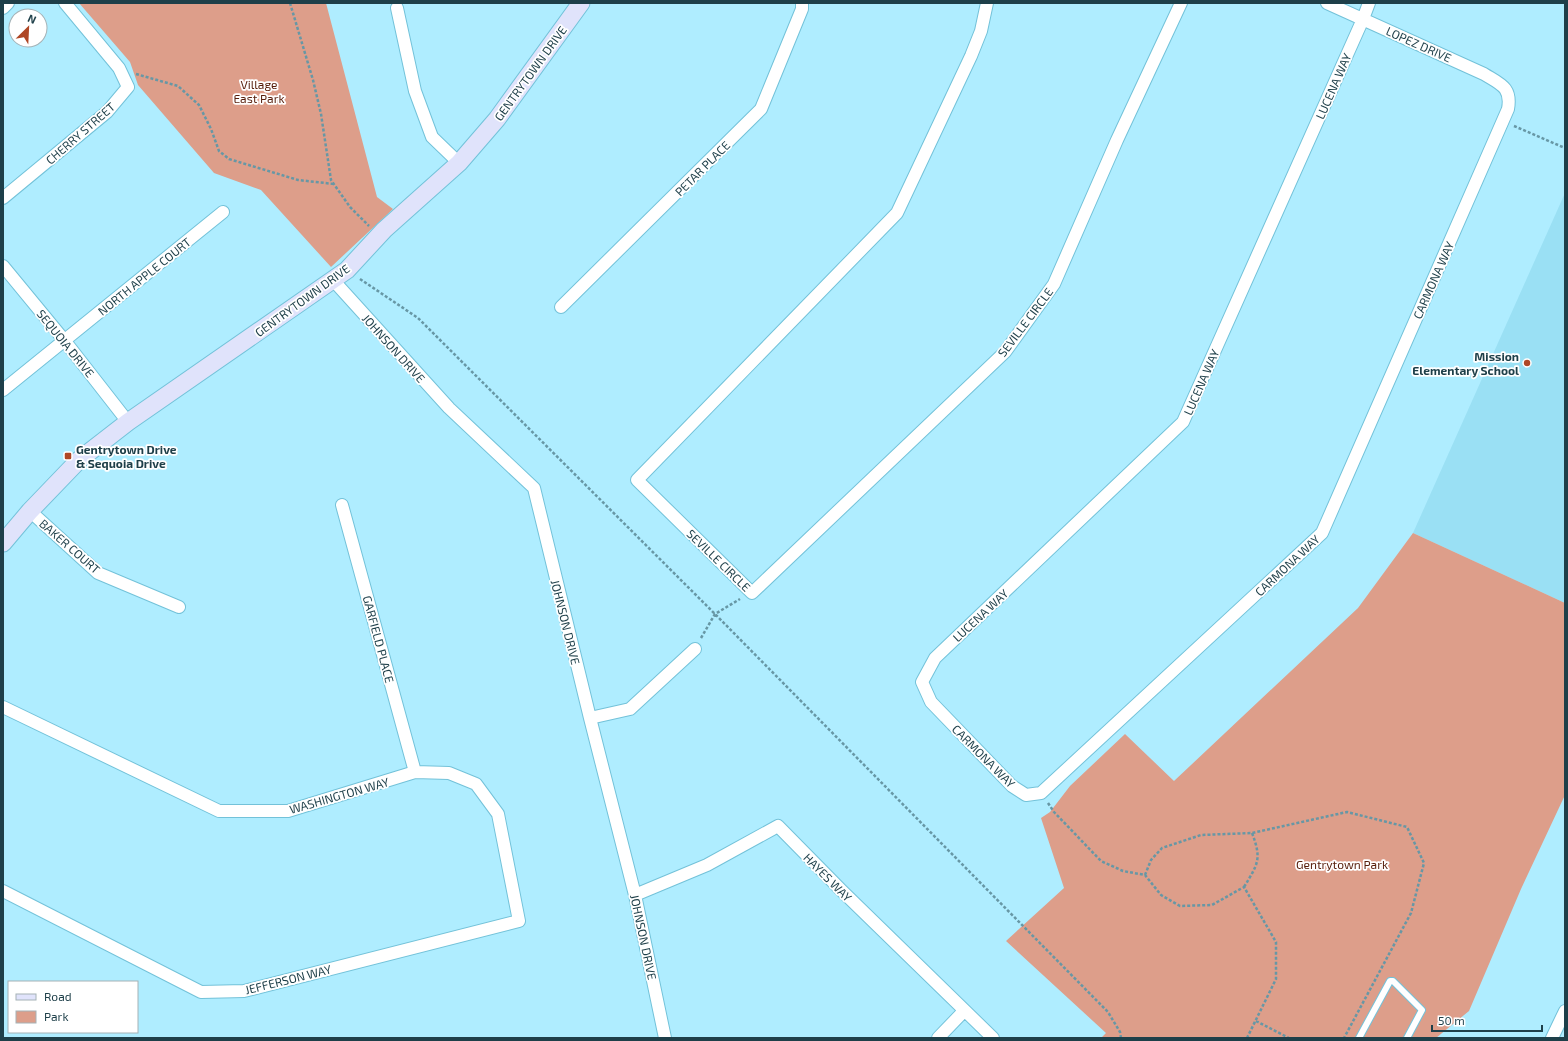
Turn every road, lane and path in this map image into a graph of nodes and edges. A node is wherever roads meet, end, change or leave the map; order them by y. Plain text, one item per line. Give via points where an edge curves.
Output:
1 (8, 3) edge
2 (64, 3) edge
3 (290, 3) edge
4 (581, 3) edge
5 (802, 3) edge
6 (987, 3) edge
7 (1181, 3) edge
8 (1327, 3) edge
9 (1369, 3) edge
10 (3, 8) edge
11 (397, 8) dead end
12 (1363, 19) junction
13 (120, 70) junction
14 (1507, 90) joint
15 (1503, 121) junction
16 (1565, 148) edge
17 (460, 163) junction
18 (334, 184) junction
19 (3, 198) edge
20 (223, 212) dead end
21 (379, 236) junction
22 (3, 266) edge
23 (346, 270) junction
24 (333, 280) junction
25 (561, 307) dead end
26 (64, 340) junction
27 (3, 390) edge
28 (128, 422) junction
29 (342, 505) dead end
30 (30, 510) junction
31 (3, 543) edge
32 (752, 593) junction
33 (179, 607) dead end
34 (715, 614) junction
35 (695, 649) joint
36 (922, 682) joint
37 (3, 707) edge
38 (590, 718) junction
39 (415, 772) junction
40 (1041, 793) junction
41 (1252, 834) junction
42 (1145, 875) junction
43 (1244, 887) junction
44 (3, 891) edge
45 (636, 895) junction
46 (520, 921) joint
47 (964, 1011) junction
48 (1565, 1012) edge
49 (1256, 1021) junction
50 (665, 1038) edge
51 (938, 1038) edge
52 (993, 1038) edge
53 (1120, 1038) edge
54 (1247, 1038) edge
55 (1289, 1038) edge
56 (1344, 1038) edge
57 (1359, 1038) edge
58 (1407, 1038) edge
59 (1552, 1038) edge

1 - 10 street
2 - 13 street, CHERRY STREET
3 - 18 path via 313,80 331,180
4 - 17 street, GENTRYTOWN DRIVE via 497,119
5 - 25 street, PETAR PLACE via 802,9 761,109
6 - 32 street, SEVILLE CIRCLE via 981,31 971,56 897,214 637,480
7 - 32 street, SEVILLE CIRCLE via 1116,140 1054,284 1005,352
8 - 12 street, LOPEZ DRIVE
9 - 12 street, LUCENA WAY
11 - 17 street via 414,91 432,137
12 - 14 street, LOPEZ DRIVE via 1484,74
12 - 36 street, LUCENA WAY via 1183,422 935,658
13 - 18 path via 178,86 199,106 219,151 229,159 298,180
13 - 19 street, CHERRY STREET via 128,87 106,112
14 - 15 street, CARMONA WAY via 1510,99
15 - 16 path
15 - 40 street, CARMONA WAY via 1322,533
17 - 21 street, GENTRYTOWN DRIVE
18 - 21 path via 350,207
20 - 26 street, NORTH APPLE COURT
21 - 23 street, GENTRYTOWN DRIVE
22 - 26 street, SEQUOIA DRIVE
23 - 24 street, GENTRYTOWN DRIVE
23 - 34 path via 418,318
24 - 28 street, GENTRYTOWN DRIVE
24 - 38 street, JOHNSON DRIVE via 449,408 534,488
26 - 27 street, NORTH APPLE COURT
26 - 28 street, SEQUOIA DRIVE
28 - 30 street, GENTRYTOWN DRIVE via 79,460
29 - 39 street, GARFIELD PLACE
30 - 31 street, GENTRYTOWN DRIVE
30 - 33 street, BAKER COURT via 98,573
32 - 34 path
34 - 35 path
34 - 53 path via 1108,1012 1120,1032
35 - 38 street via 630,709
36 - 40 street, CARMONA WAY via 931,702 1012,786 1026,794
37 - 39 street, WASHINGTON WAY via 219,811 288,811
38 - 45 street, JOHNSON DRIVE
39 - 46 street, WASHINGTON WAY via 449,773 476,784 498,814
40 - 42 path via 1054,812 1101,861 1123,871
41 - 42 path via 1201,835 1162,848 1151,860
41 - 43 path via 1258,850 1257,862
41 - 56 path via 1347,812 1407,827 1424,863 1411,913
42 - 43 path via 1161,895 1180,906 1212,905
43 - 49 path via 1276,942 1276,979
44 - 46 street, JEFFERSON WAY via 201,992 244,991
45 - 47 street, HAYES WAY via 707,865 778,826
45 - 50 street, JOHNSON DRIVE
47 - 51 street
47 - 52 street, HAYES WAY
48 - 59 street
49 - 54 path
49 - 55 path
57 - 58 lane via 1390,981 1393,981 1422,1010

